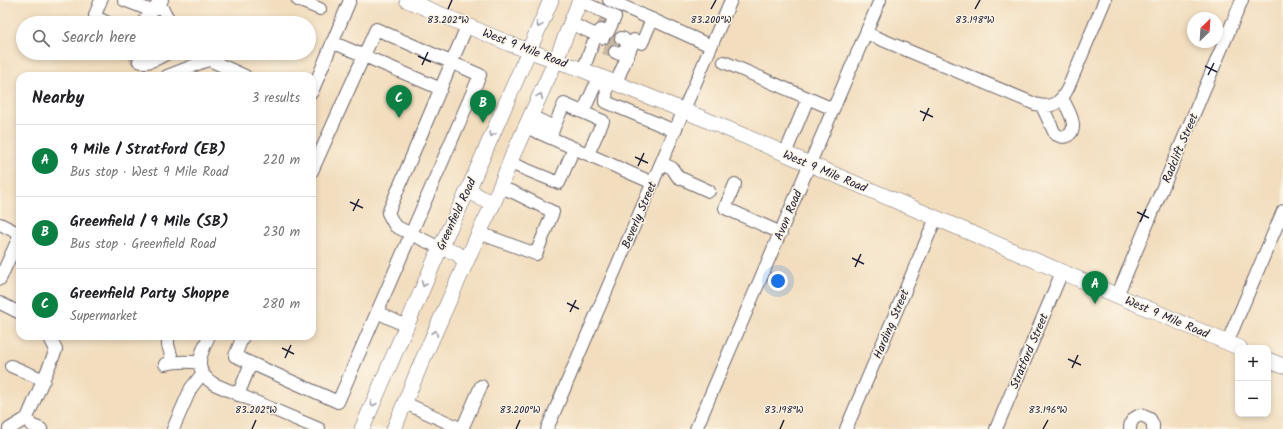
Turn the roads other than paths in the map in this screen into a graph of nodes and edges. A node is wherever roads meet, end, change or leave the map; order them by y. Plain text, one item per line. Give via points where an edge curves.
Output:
1 (101, 0) edge
2 (124, 0) edge
3 (298, 0) edge
4 (350, 0) edge
5 (407, 0) edge
6 (551, 0) edge
7 (731, 0) edge
8 (880, 0) edge
9 (1105, 0) edge
10 (1242, 0) edge
11 (580, 1) edge
12 (612, 1) edge
13 (159, 2) edge
14 (636, 5) edge
15 (320, 9) dead end
16 (96, 16) edge
17 (148, 16) edge
18 (167, 16) edge
19 (652, 19) junction
20 (570, 23) junction
21 (467, 26) junction
22 (607, 33) junction
23 (866, 33) junction
24 (332, 42) junction
25 (711, 46) junction
26 (630, 49) junction
27 (528, 51) junction
28 (364, 56) junction
29 (154, 60) edge
30 (208, 60) joint
31 (556, 60) junction
32 (139, 61) dead end
33 (724, 62) dead end
34 (452, 63) junction
35 (583, 70) junction
36 (177, 72) edge
37 (230, 72) edge
38 (607, 80) junction
39 (316, 82) edge
40 (440, 89) junction
41 (808, 98) junction
42 (1062, 98) junction
43 (1042, 106) junction
44 (833, 109) junction
45 (684, 111) junction
46 (583, 112) junction
47 (528, 122) junction
48 (675, 131) junction
49 (552, 132) junction
50 (574, 148) junction
51 (588, 154) junction
52 (785, 154) junction
53 (316, 162) edge
54 (510, 162) junction
55 (661, 163) junction
56 (810, 164) junction
57 (653, 183) junction
58 (735, 184) dead end
59 (500, 187) junction
60 (469, 188) junction
61 (709, 191) dead end
62 (494, 202) junction
63 (1283, 210) edge
64 (936, 218) junction
65 (0, 224) edge
66 (16, 232) edge
67 (479, 233) junction
68 (781, 233) junction
69 (411, 234) junction
70 (16, 243) edge
71 (440, 248) junction
72 (464, 265) junction
73 (1062, 272) junction
74 (0, 279) edge
75 (1117, 296) junction
76 (0, 303) edge
77 (16, 311) edge
78 (377, 312) junction
79 (406, 326) junction
80 (51, 340) edge
81 (168, 340) edge
82 (206, 340) edge
83 (241, 340) edge
84 (1233, 345) edge
85 (1271, 361) edge
86 (251, 363) junction
87 (1283, 366) edge
88 (10, 368) dead end
89 (201, 368) junction
90 (43, 382) junction
91 (481, 386) dead end
92 (238, 395) junction
93 (405, 403) junction
94 (27, 418) junction
95 (9, 429) edge
96 (41, 429) edge
97 (173, 429) edge
98 (319, 429) edge
99 (362, 429) edge
100 (394, 429) edge
101 (547, 429) edge
102 (696, 429) edge
103 (846, 429) edge
104 (996, 429) edge
105 (1130, 429) edge
106 (1153, 429) edge

1 - 16 street
2 - 13 street
3 - 15 street
4 - 24 street
5 - 21 main road, West 9 Mile Road
6 -> 27 main road, Greenfield Road
7 - 25 street, Beverly Street
8 - 23 street, Avon Road
9 - 42 street
10 - 75 street, Radclift Street
11 - 20 main road
11 - 22 street
12 - 14 street
13 - 17 street
13 - 18 street
14 - 19 street
19 - 25 street
19 - 26 street via 642,43 634,40
20 - 22 street
20 - 31 main road
21 - 27 main road, West 9 Mile Road
21 - 34 street
22 - 26 street via 617,54
22 - 35 street
23 - 43 street
23 - 44 street, Avon Road
24 - 28 street
24 - 39 street
25 - 45 street, Beverly Street
26 - 38 street
27 - 31 main road, West 9 Mile Road
27 -> 60 main road, Greenfield Road
28 - 34 street via 376,30
28 - 40 street
28 - 53 street
29 - 32 street via 142,63
30 - 36 street
30 - 37 street
31 - 35 main road, West 9 Mile Road
47 -> 31 main road
33 - 41 street
34 - 40 street
34 - 69 street via 480,75
35 - 38 main road, West 9 Mile Road
38 - 45 main road, West 9 Mile Road
38 - 46 street
38 - 48 street via 606,102
40 - 69 street via 388,213 395,226
41 - 44 street
41 - 52 street
42 - 43 street via 1053,105
42 - 43 street via 1073,122 1068,135 1063,137 1055,134
44 - 56 street, Avon Road
45 - 48 street, Beverly Street
45 - 52 main road, West 9 Mile Road
46 - 49 street via 564,104
46 - 51 street via 602,121
47 - 49 street
47 - 54 main road
48 - 55 street, Beverly Street
49 - 50 street
50 - 51 street
50 - 54 street via 560,183
51 - 57 street
52 - 56 main road, West 9 Mile Road
54 - 59 main road
55 - 57 street, Beverly Street
55 - 61 street via 672,168 678,177
56 - 64 main road, West 9 Mile Road
56 - 68 street, Avon Road
57 - 101 street, Beverly Street
58 - 68 street via 725,208
59 - 62 main road
59 - 67 street via 553,212 536,254
60 - 62 main road via 481,199
60 - 71 main road, Greenfield Road
62 - 67 main road
63 - 84 street
64 - 73 main road, West 9 Mile Road
64 - 103 street, Harding Street
65 - 66 street
67 - 72 main road
68 - 102 street, Avon Road
69 - 71 street
69 - 78 street
70 - 74 street
71 - 72 main road via 459,255
71 -> 79 main road, Greenfield Road
93 -> 72 main road
73 - 75 main road, West 9 Mile Road
73 - 104 street, Stratford Street
75 - 84 main road, West 9 Mile Road
76 - 77 street
78 - 79 street
78 - 86 street via 338,402
79 -> 99 main road, Greenfield Road
80 - 90 street via 56,350
81 - 89 street via 169,363
82 - 89 street via 201,353
83 - 86 street via 235,356
85 - 87 main road
86 - 92 street
88 - 90 street
89 - 92 street via 206,379
89 - 97 street
90 - 94 street
91 - 93 street via 462,429
92 - 98 street
93 - 100 main road
94 - 95 street
94 - 96 street via 31,425
105 - 106 street via 1134,418 1142,415 1150,419

